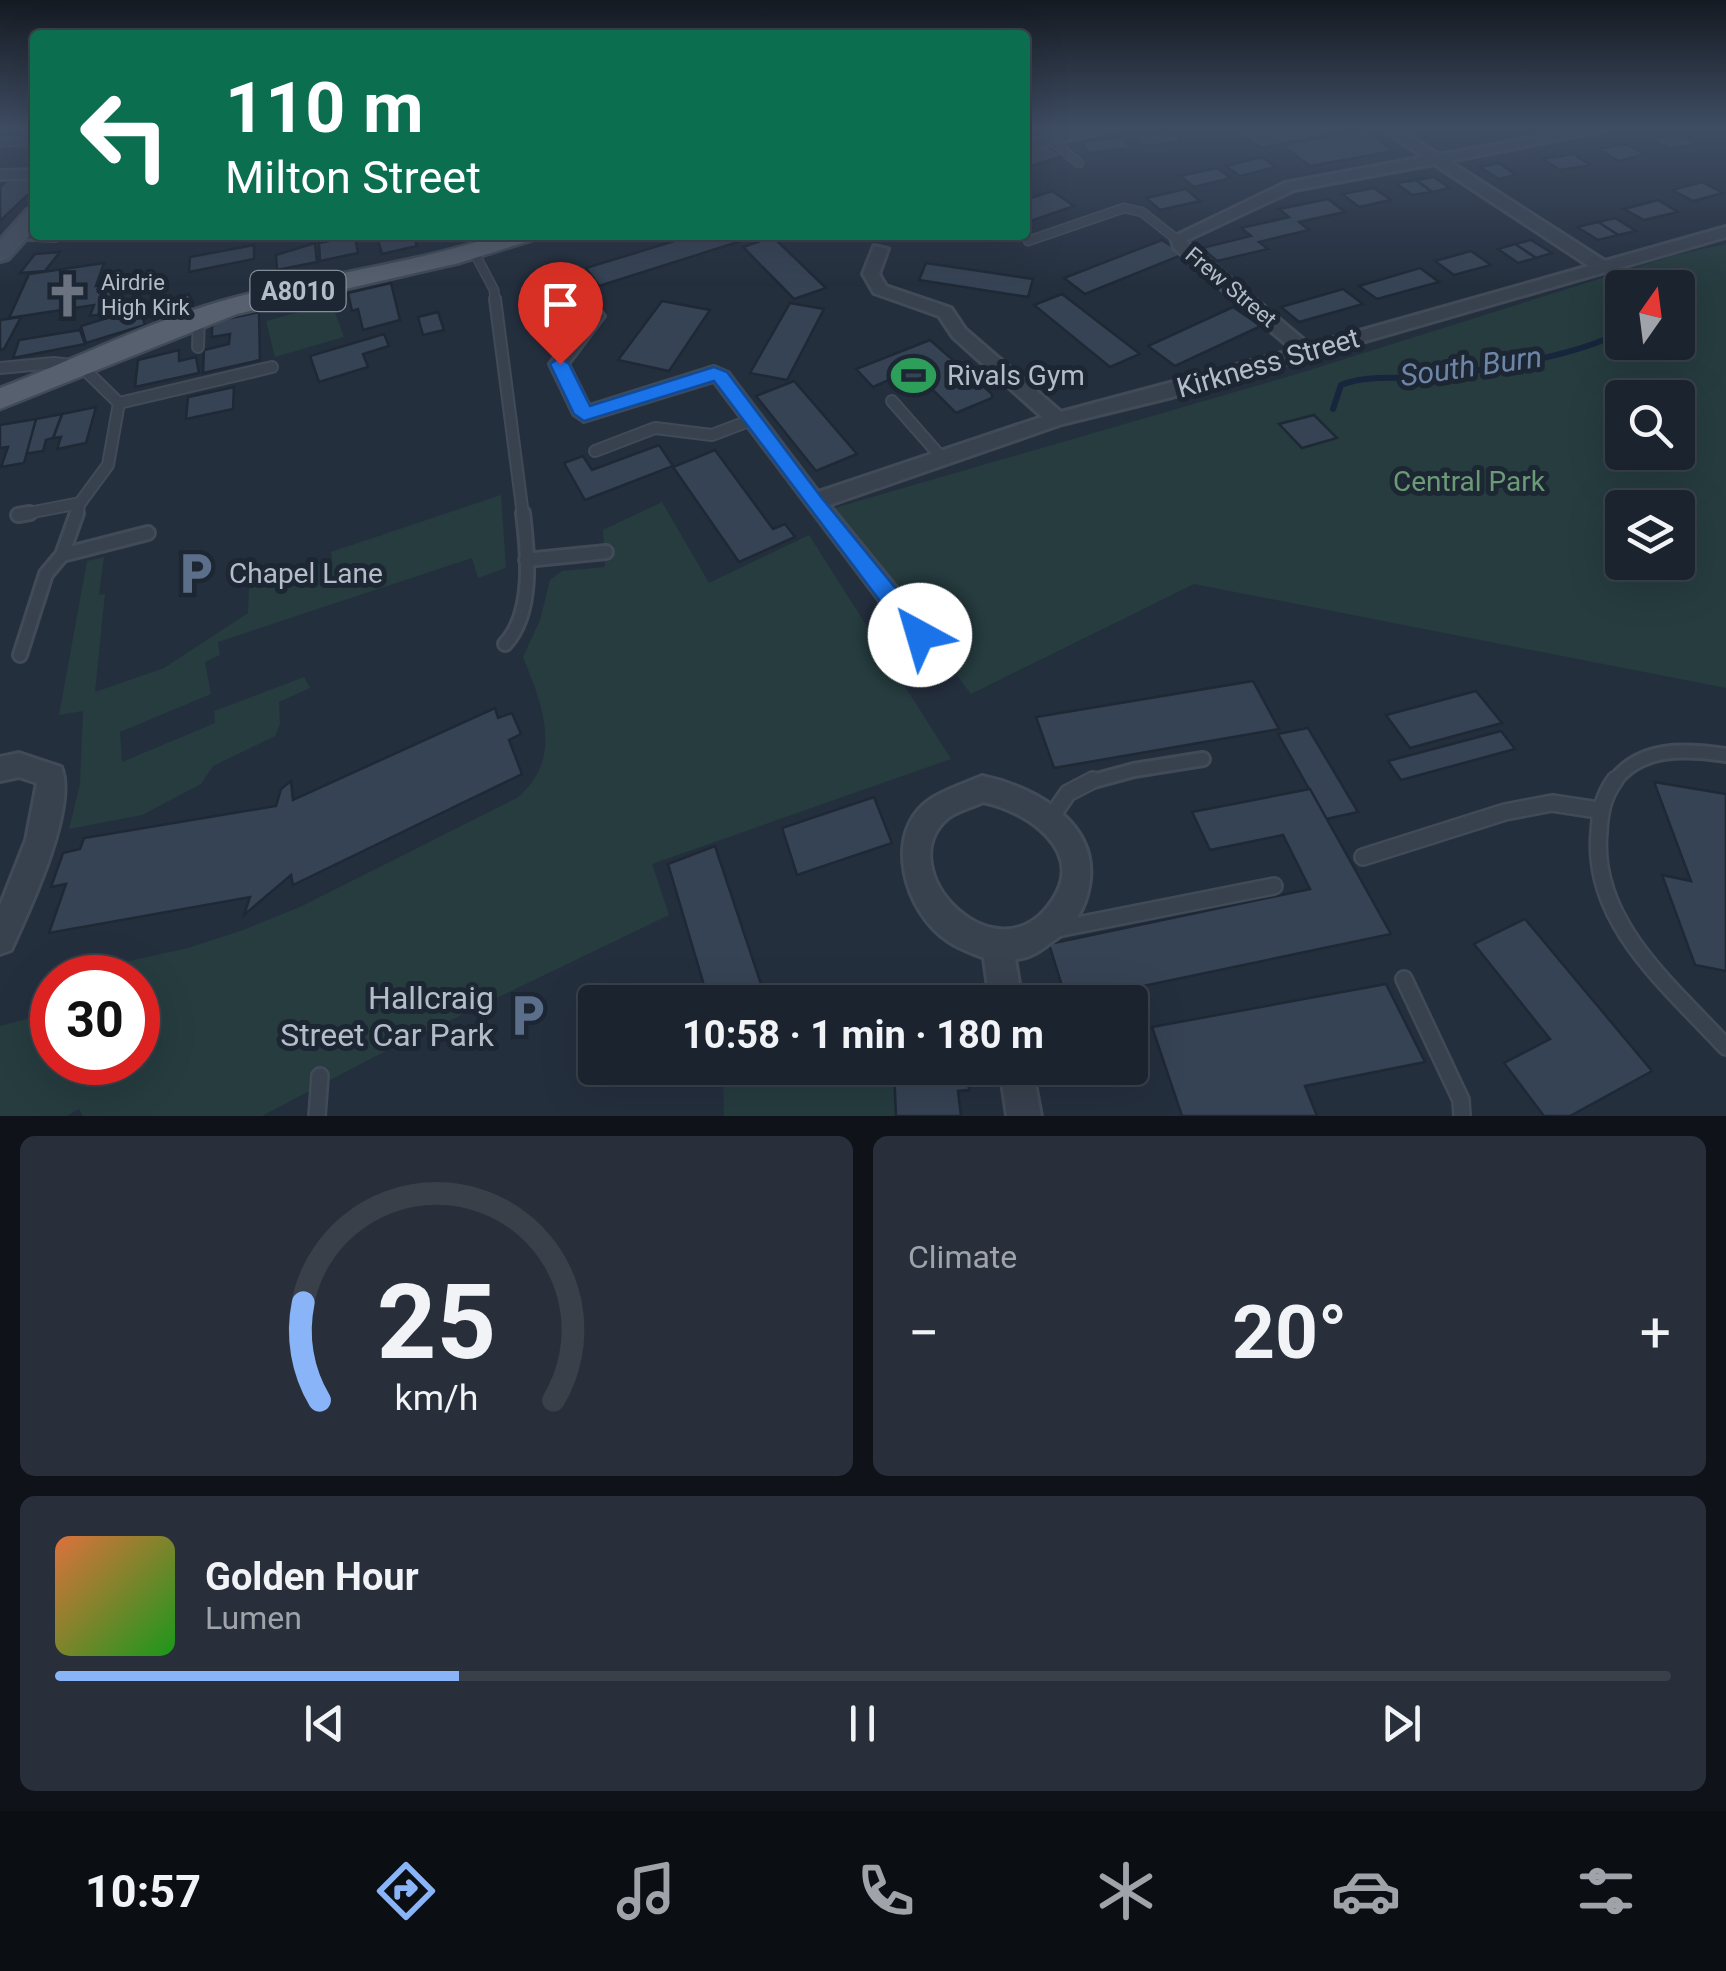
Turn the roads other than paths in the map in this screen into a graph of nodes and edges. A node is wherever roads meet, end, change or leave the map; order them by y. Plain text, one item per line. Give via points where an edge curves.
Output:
1 (1327, 180) edge
2 (1467, 180) edge
3 (30, 220) edge
4 (1726, 232) edge
5 (16, 235) junction
6 (30, 235) edge
7 (509, 240) edge
8 (1028, 242) dead end
9 (1180, 242) junction
10 (880, 249) dead end
11 (474, 252) junction
12 (0, 254) edge
13 (1602, 266) junction
14 (566, 278) dead end
15 (198, 317) junction
16 (198, 347) dead end
17 (1307, 352) junction
18 (81, 366) junction
19 (272, 367) dead end
20 (0, 368) edge
21 (0, 398) edge
22 (892, 401) dead end
23 (118, 403) junction
24 (1058, 419) junction
25 (754, 420) junction
26 (595, 452) dead end
27 (942, 458) junction
28 (814, 502) junction
29 (80, 503) junction
30 (18, 514) dead end
31 (148, 533) dead end
32 (606, 552) dead end
33 (62, 554) junction
34 (526, 560) junction
35 (920, 635) dead end
36 (505, 644) dead end
37 (20, 656) dead end
38 (1726, 755) edge
39 (1203, 759) dead end
40 (0, 770) edge
41 (1598, 810) junction
42 (1052, 816) junction
43 (1364, 857) dead end
44 (1274, 886) dead end
45 (1048, 930) junction
46 (1, 934) edge
47 (997, 945) junction
48 (1404, 979) dead end
49 (1003, 985) edge
50 (1726, 1047) edge
51 (320, 1076) dead end
52 (1019, 1085) edge
53 (317, 1116) edge
54 (1024, 1116) edge
55 (1462, 1116) edge

1 - 9 street, Frew Street via 1290,186
2 - 13 street
3 - 5 main road
4 - 13 street, Kirkness Street
5 - 6 street
5 - 12 main road
7 - 11 main road, A8010
8 - 9 lane via 1124,208 1142,212
9 - 17 street, Frew Street
10 - 24 street via 871,274 880,290 946,312 959,332
11 - 15 main road, A8010
11 - 34 lane via 494,290
13 - 17 street, Kirkness Street
14 - 25 street via 595,316 560,364 584,414 714,373
15 - 16 lane
15 - 18 main road, A8010
17 - 24 street, Kirkness Street
18 - 20 lane
18 - 21 main road, A8010
18 - 23 lane
19 - 23 lane
22 - 27 lane
23 - 29 lane via 108,465
24 - 27 street, Kirkness Street
25 - 26 lane via 712,435 655,428
25 - 28 street
27 - 28 street, Kirkness Street
28 - 35 street
29 - 30 lane
29 - 33 lane
31 - 33 lane
32 - 34 lane
33 - 37 lane via 46,574
34 - 36 lane via 522,610
38 - 41 lane via 1695,749 1649,754 1612,778
39 - 42 lane via 1073,788
40 - 46 street via 19,765 51,776 50,814
41 - 43 lane via 1552,803 1505,812
41 - 50 lane via 1597,861 1608,901 1630,939
42 - 45 street via 1075,862 1066,912
42 - 47 street via 1007,791 982,789 958,795 923,827 917,876 927,901 957,930
44 - 45 lane
45 - 47 street
47 - 49 street
48 - 55 lane via 1461,1100
51 - 53 lane
52 - 54 street

